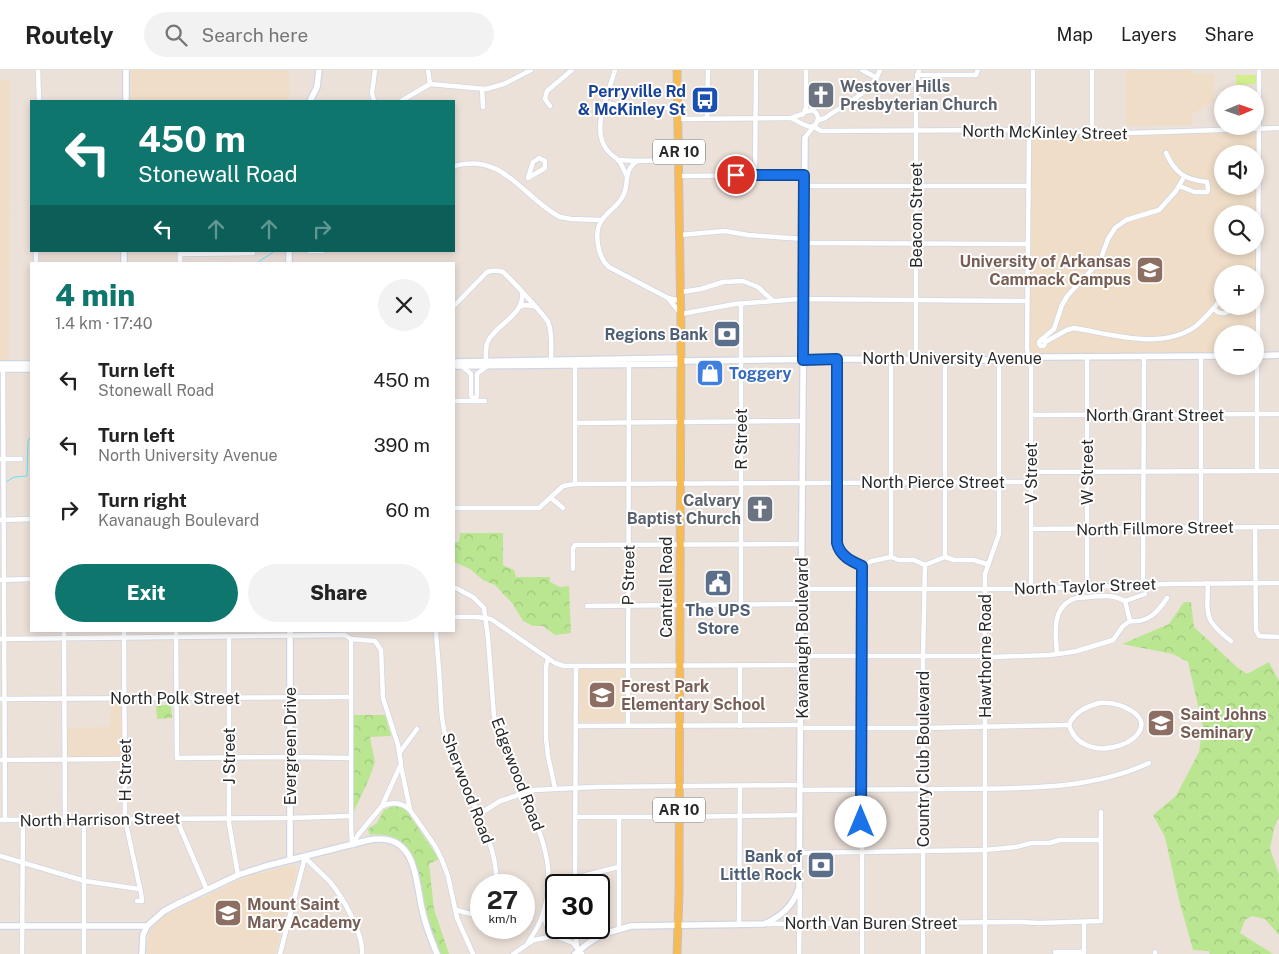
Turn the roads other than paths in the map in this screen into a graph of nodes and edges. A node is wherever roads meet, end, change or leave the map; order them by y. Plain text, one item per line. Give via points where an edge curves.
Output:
1 (38, 70) edge
2 (126, 70) edge
3 (319, 70) edge
4 (375, 70) edge
5 (428, 70) edge
6 (532, 70) edge
7 (572, 70) edge
8 (615, 70) edge
9 (678, 70) edge
10 (708, 70) edge
11 (756, 70) edge
12 (806, 70) edge
13 (862, 70) edge
14 (880, 70) edge
15 (978, 70) edge
16 (1033, 70) edge
17 (1092, 70) edge
18 (1259, 70) edge
19 (918, 72) edge
20 (877, 78) junction
21 (430, 84) junction
22 (1259, 85) edge
23 (482, 89) junction
24 (806, 93) junction
25 (39, 100) edge
26 (126, 100) edge
27 (310, 100) edge
28 (374, 100) edge
29 (403, 100) edge
30 (606, 103) junction
31 (550, 106) dead end
32 (483, 107) dead end
33 (678, 108) junction
34 (815, 112) junction
35 (804, 113) junction
36 (831, 113) junction
37 (791, 118) junction
38 (678, 119) junction
39 (707, 119) junction
40 (756, 119) junction
41 (818, 120) junction
42 (804, 124) junction
43 (813, 126) junction
44 (1264, 128) edge
45 (1279, 128) edge
46 (830, 130) junction
47 (1214, 130) edge
48 (916, 131) junction
49 (1031, 131) junction
50 (1092, 132) junction
51 (1259, 135) edge
52 (805, 138) junction
53 (1166, 153) dead end
54 (618, 160) junction
55 (679, 160) junction
56 (637, 161) junction
57 (455, 166) edge
58 (626, 175) junction
59 (755, 175) junction
60 (804, 175) junction
61 (679, 176) junction
62 (1184, 177) junction
63 (528, 178) junction
64 (804, 186) junction
65 (1028, 186) junction
66 (1179, 186) junction
67 (522, 187) junction
68 (916, 187) junction
69 (601, 220) junction
70 (680, 235) junction
71 (804, 241) junction
72 (916, 244) junction
73 (1027, 244) junction
74 (180, 253) edge
75 (252, 253) dead end
76 (521, 292) junction
77 (681, 292) junction
78 (668, 298) junction
79 (772, 300) junction
80 (804, 300) junction
81 (916, 300) junction
82 (681, 301) junction
83 (1028, 301) junction
84 (741, 303) junction
85 (455, 305) edge
86 (534, 306) junction
87 (520, 307) junction
88 (1214, 309) edge
89 (681, 314) junction
90 (1056, 325) junction
91 (1257, 325) edge
92 (1067, 330) junction
93 (1038, 341) junction
94 (1279, 355) edge
95 (1214, 356) edge
96 (1264, 356) edge
97 (1046, 357) junction
98 (1144, 357) junction
99 (1201, 357) junction
100 (1029, 358) junction
101 (1087, 358) junction
102 (837, 359) junction
103 (803, 360) junction
104 (891, 360) junction
105 (916, 360) junction
106 (945, 360) junction
107 (1000, 360) junction
108 (681, 361) junction
109 (742, 361) junction
110 (455, 362) edge
111 (551, 363) junction
112 (486, 364) junction
113 (629, 364) junction
114 (30, 365) edge
115 (575, 365) junction
116 (455, 366) edge
117 (463, 366) junction
118 (1, 367) edge
119 (1257, 375) edge
120 (455, 401) edge
121 (474, 401) junction
122 (485, 401) dead end
123 (1201, 414) junction
124 (1258, 414) junction
125 (1279, 414) edge
126 (1031, 415) junction
127 (1087, 415) junction
128 (1144, 415) junction
129 (803, 421) junction
130 (628, 422) junction
131 (681, 422) junction
132 (742, 422) junction
133 (576, 423) junction
134 (2, 459) edge
135 (21, 459) dead end
136 (1200, 470) junction
137 (1144, 471) junction
138 (1257, 471) junction
139 (1279, 471) edge
140 (1031, 472) junction
141 (1087, 472) junction
142 (837, 482) junction
143 (891, 482) junction
144 (945, 482) junction
145 (999, 482) junction
146 (1031, 482) junction
147 (680, 483) junction
148 (741, 483) junction
149 (802, 483) junction
150 (575, 484) junction
151 (628, 484) junction
152 (551, 498) junction
153 (455, 508) edge
154 (563, 508) dead end
155 (30, 519) edge
156 (2, 520) edge
157 (1144, 527) junction
158 (1201, 527) junction
159 (1255, 527) junction
160 (1279, 527) edge
161 (1031, 529) junction
162 (1087, 529) junction
163 (629, 544) junction
164 (680, 544) junction
165 (741, 544) junction
166 (802, 544) junction
167 (891, 557) junction
168 (945, 557) junction
169 (987, 564) junction
170 (925, 565) junction
171 (862, 566) junction
172 (573, 569) dead end
173 (30, 579) edge
174 (2, 580) edge
175 (1208, 583) junction
176 (1256, 583) junction
177 (1279, 583) edge
178 (1143, 585) junction
179 (1087, 587) junction
180 (455, 588) edge
181 (802, 589) junction
182 (862, 589) junction
183 (924, 589) junction
184 (985, 589) junction
185 (1031, 589) junction
186 (1145, 594) dead end
187 (1167, 598) dead end
188 (1125, 601) junction
189 (801, 604) junction
190 (741, 605) junction
191 (587, 606) dead end
192 (628, 606) junction
193 (680, 606) junction
194 (455, 616) edge
195 (486, 618) junction
196 (1130, 621) junction
197 (64, 632) edge
198 (124, 632) edge
199 (176, 632) edge
200 (436, 632) edge
201 (290, 634) edge
202 (176, 637) junction
203 (229, 637) junction
204 (1279, 637) edge
205 (124, 638) junction
206 (64, 639) junction
207 (351, 639) junction
208 (2, 640) edge
209 (1231, 641) dead end
210 (1057, 654) junction
211 (985, 655) junction
212 (802, 656) junction
213 (862, 656) junction
214 (923, 656) junction
215 (548, 658) junction
216 (802, 665) junction
217 (576, 666) junction
218 (628, 666) junction
219 (680, 666) junction
220 (740, 666) junction
221 (350, 696) junction
222 (290, 697) junction
223 (125, 698) junction
224 (176, 698) junction
225 (229, 698) junction
226 (2, 699) edge
227 (64, 699) junction
228 (1069, 725) junction
229 (576, 726) junction
230 (628, 726) junction
231 (679, 726) junction
232 (740, 726) junction
233 (801, 726) junction
234 (985, 727) junction
235 (861, 728) junction
236 (923, 728) junction
237 (417, 729) dead end
238 (400, 752) junction
239 (290, 757) junction
240 (229, 758) junction
241 (350, 758) junction
242 (65, 759) junction
243 (125, 759) junction
244 (2, 760) edge
245 (1149, 763) dead end
246 (401, 764) junction
247 (679, 786) junction
248 (740, 786) junction
249 (576, 787) junction
250 (801, 787) junction
251 (555, 788) junction
252 (923, 789) junction
253 (985, 789) junction
254 (861, 790) junction
255 (523, 792) junction
256 (382, 806) junction
257 (410, 810) junction
258 (1101, 812) dead end
259 (478, 815) junction
260 (800, 815) junction
261 (351, 816) junction
262 (740, 816) junction
263 (576, 817) junction
264 (619, 817) junction
265 (679, 817) junction
266 (176, 818) junction
267 (229, 818) junction
268 (290, 818) junction
269 (65, 819) junction
270 (84, 819) junction
271 (125, 819) junction
272 (3, 820) edge
273 (23, 820) junction
274 (1101, 840) junction
275 (353, 845) junction
276 (985, 850) junction
277 (861, 851) junction
278 (923, 851) junction
279 (801, 852) junction
280 (0, 856) edge
281 (305, 857) junction
282 (292, 859) junction
283 (23, 862) junction
284 (618, 867) junction
285 (303, 868) junction
286 (497, 874) edge
287 (575, 874) edge
288 (591, 874) edge
289 (238, 875) junction
290 (84, 881) junction
291 (800, 885) junction
292 (139, 889) junction
293 (207, 890) junction
294 (137, 901) dead end
295 (456, 910) junction
296 (544, 911) junction
297 (470, 914) edge
298 (545, 918) edge
299 (985, 922) junction
300 (861, 923) junction
301 (1084, 923) junction
302 (678, 924) junction
303 (739, 924) junction
304 (764, 924) junction
305 (800, 924) junction
306 (923, 924) junction
307 (0, 926) edge
308 (22, 926) junction
309 (84, 926) junction
310 (147, 926) junction
311 (618, 928) junction
312 (545, 937) edge
313 (563, 939) edge
314 (575, 939) edge
315 (528, 943) junction
316 (1055, 952) dead end
317 (1084, 952) edge
318 (579, 953) edge
319 (22, 954) edge
320 (84, 954) edge
321 (142, 954) edge
322 (280, 954) edge
323 (362, 954) edge
324 (437, 954) edge
325 (473, 954) edge
326 (513, 954) edge
327 (677, 954) edge
328 (799, 954) edge
329 (862, 954) edge
330 (923, 954) edge
331 (985, 954) edge

1 - 25 street
2 - 26 street
3 - 27 street via 317,87
4 - 28 street
5 - 21 street
6 - 23 street via 504,84
7 - 31 street via 547,91 545,99
8 - 30 street
9 - 33 main road, Cantrell Road / AR 10
10 - 39 street
11 - 40 street
12 - 24 street
13 - 20 street
14 - 20 street
15 - 19 street via 976,75
16 - 49 street
17 - 50 street
18 - 22 street
19 - 48 street, Beacon Street
20 - 36 street via 866,90
21 - 23 street
21 - 29 street
23 - 32 street
24 - 34 street
24 - 35 street
30 - 33 street via 630,108
30 - 54 street via 600,121 600,136 608,152
33 - 38 main road, Cantrell Road / AR 10
34 - 35 street
34 - 36 street
34 - 41 street
35 - 37 street
35 - 42 street
36 - 41 street
37 - 40 street
37 - 42 street, North McKinley Street
38 - 39 street
38 - 55 main road, Cantrell Road / AR 10
39 - 40 street
40 - 59 street
41 - 43 street
41 - 46 street
42 - 43 street, North McKinley Street
42 - 52 street
43 - 46 street, North McKinley Street via 821,131
43 - 52 street
44 - 45 street, North McKinley Street
46 - 48 street, North McKinley Street
47 - 50 street, North McKinley Street
48 - 49 street, North McKinley Street
48 - 68 street, Beacon Street
49 - 50 street, North McKinley Street
49 - 65 street via 1028,136
51 - 91 street
52 - 60 street, Kavanaugh Boulevard
53 - 62 street
54 - 56 street
54 - 58 street
55 - 56 street
55 - 61 main road, Cantrell Road / AR 10
56 - 58 street
57 - 67 street via 492,166
58 - 69 street via 623,197
59 - 60 street
59 - 61 street
60 - 64 street, Kavanaugh Boulevard
61 - 70 main road, Cantrell Road / AR 10
62 - 66 street
62 - 66 street via 1207,182 1207,192
63 - 63 street via 533,162 538,158 544,160 545,168
63 - 67 street
64 - 68 street
64 - 71 street, Kavanaugh Boulevard
65 - 68 street
65 - 73 street
66 - 90 street via 1159,210 1126,220 1115,228 1097,265 1063,302
67 - 69 street via 560,217
68 - 72 street, Beacon Street
69 - 78 street via 598,247 606,265
70 - 71 street via 725,232
70 - 77 main road, Cantrell Road / AR 10
71 - 72 street
71 - 80 street, Kavanaugh Boulevard
72 - 73 street
72 - 81 street, Beacon Street
73 - 83 street
74 - 75 street
76 - 85 street via 505,274 493,270
76 - 86 street
76 - 87 street
77 - 79 street via 723,282 743,281 758,287
77 - 82 main road, Cantrell Road / AR 10
78 - 82 street
78 - 89 street
79 - 80 street
79 - 84 street
80 - 81 street
80 - 103 street, Kavanaugh Boulevard
81 - 83 street
81 - 105 street, Beacon Street
82 - 89 main road, Cantrell Road / AR 10
83 - 93 street
84 - 89 street
84 - 109 street, R Street
86 - 87 street
86 - 111 street via 549,324
87 - 112 street via 488,340
88 - 92 street via 1195,327 1170,337 1122,338 1076,328
89 - 108 main road, Cantrell Road / AR 10
90 - 92 street
90 - 93 street via 1052,332
92 - 93 street
93 - 97 street
93 - 100 street
94 - 96 street
95 - 99 street, North University Avenue
97 - 100 street, North University Avenue
97 - 101 street, North University Avenue
98 - 99 street, North University Avenue
98 - 101 street, North University Avenue
98 - 128 street
99 - 123 street
100 - 107 street, North University Avenue
100 - 126 street, V Street
101 - 127 street, W Street
102 - 103 street, North University Avenue
102 - 104 street, North University Avenue
102 - 142 street
103 - 109 street, North University Avenue
103 - 129 street, Kavanaugh Boulevard
104 - 105 street, North University Avenue
104 - 143 street
105 - 106 street, North University Avenue
106 - 107 street, North University Avenue
106 - 144 street
107 - 145 street, Hawthorne Road
108 - 109 street, North University Avenue
108 - 111 street, North University Avenue
108 - 113 street, North University Avenue
108 - 131 main road, Cantrell Road / AR 10
109 - 132 street, R Street
110 - 112 street, North University Avenue
111 - 112 street, North University Avenue
111 - 115 street, North University Avenue
112 - 117 street, North University Avenue
112 - 121 street via 478,374
113 - 115 street, North University Avenue
113 - 130 street, P Street
114 - 118 street
115 - 133 street
116 - 117 street, North University Avenue
117 - 121 street via 472,374 471,395
118 - 134 street
119 - 124 street
120 - 121 street
121 - 122 street
123 - 124 street, North Grant Street
123 - 128 street, North Grant Street
123 - 136 street
124 - 125 street, North Grant Street
124 - 138 street
126 - 127 street, North Grant Street
126 - 140 street, V Street
127 - 128 street, North Grant Street
127 - 141 street, W Street
128 - 137 street
129 - 132 street
129 - 149 street, Kavanaugh Boulevard
130 - 131 street
130 - 133 street
130 - 151 street, P Street
131 - 132 street
131 - 147 main road, Cantrell Road / AR 10
132 - 148 street, R Street
133 - 150 street
134 - 135 street
134 - 156 street
136 - 137 street
136 - 138 street
136 - 158 street
137 - 141 street
137 - 157 street
138 - 139 street
140 - 141 street
140 - 146 street, V Street
141 - 162 street, W Street
142 - 143 street, North Pierce Street
142 - 149 street, North Pierce Street
142 - 171 street via 838,547 848,559
143 - 144 street, North Pierce Street
143 - 167 street
144 - 145 street, North Pierce Street
144 - 168 street
145 - 146 street, North Pierce Street
145 - 169 street, Hawthorne Road via 999,534
146 - 161 street, V Street
147 - 148 street, North Pierce Street
147 - 151 street, North Pierce Street
147 - 164 main road, Cantrell Road / AR 10
148 - 149 street, North Pierce Street
148 - 165 street, R Street
149 - 166 street, Kavanaugh Boulevard
150 - 151 street, North Pierce Street
150 - 152 street, North Pierce Street via 563,486
151 - 163 street, P Street
152 - 153 street, North Pierce Street via 539,508
152 - 154 street
155 - 156 street
156 - 174 street
157 - 158 street, North Fillmore Street
157 - 162 street, North Fillmore Street
157 - 178 street
158 - 159 street, North Fillmore Street
159 - 160 street, North Fillmore Street
159 - 176 street
161 - 162 street, North Fillmore Street
161 - 185 street, V Street
162 - 179 street, W Street
163 - 164 street
163 - 172 street via 575,545
163 - 192 street, P Street
164 - 165 street
164 - 193 main road, Cantrell Road / AR 10
165 - 166 street
165 - 190 street, R Street
166 - 181 street, Kavanaugh Boulevard
167 - 170 street
167 - 171 street
168 - 169 street
168 - 170 street
169 - 184 street, Hawthorne Road
170 - 183 street, Country Club Boulevard
171 - 182 street
173 - 174 street
174 - 208 street
175 - 176 street, North Taylor Street
175 - 178 street, North Taylor Street
175 - 209 street via 1208,618
176 - 177 street, North Taylor Street
176 - 204 street via 1256,632 1261,636
178 - 179 street, North Taylor Street
179 - 185 street, North Taylor Street
180 - 195 street, Edgewood Road via 481,603
181 - 182 street, North Taylor Street
181 - 189 street, Kavanaugh Boulevard
182 - 183 street, North Taylor Street
182 - 213 street
183 - 184 street, North Taylor Street
183 - 214 street, Country Club Boulevard
184 - 185 street, North Taylor Street
184 - 211 street, Hawthorne Road
186 - 188 street
187 - 196 street via 1157,613
188 - 196 street
188 - 210 street via 1115,596 1104,596 1067,602 1056,620
189 - 190 street
189 - 212 street, Kavanaugh Boulevard
190 - 193 street
191 - 192 street
192 - 193 street
192 - 218 street, P Street
193 - 219 main road, Cantrell Road / AR 10
194 - 195 street
195 - 215 street via 500,623
195 - 255 street, Edgewood Road via 495,720
196 - 210 street via 1113,640 1084,650
197 - 206 street
198 - 205 street, H Street
199 - 202 street
200 - 259 street, Sherwood Road via 445,733
201 - 203 street
201 - 207 street via 345,635
201 - 222 street, Evergreen Drive
202 - 203 street
202 - 205 street
202 - 224 street
203 - 225 street, J Street
205 - 206 street
205 - 223 street, H Street
206 - 208 street
206 - 227 street
207 - 221 street
207 - 238 street via 372,640 381,650 383,698
208 - 226 street
210 - 211 street
211 - 214 street
211 - 234 street, Hawthorne Road
212 - 213 street
212 - 216 street, Kavanaugh Boulevard
213 - 214 street
213 - 235 street
214 - 236 street, Country Club Boulevard
215 - 217 street via 561,665
215 - 251 street via 546,738
216 - 220 street
216 - 233 street, Kavanaugh Boulevard
217 - 218 street
217 - 229 street
218 - 219 street
218 - 230 street, P Street
219 - 220 street
219 - 231 main road, Cantrell Road / AR 10
220 - 232 street
221 - 222 street, North Polk Street
221 - 241 street
222 - 225 street, North Polk Street
222 - 239 street, Evergreen Drive
223 - 224 street, North Polk Street
223 - 227 street, North Polk Street
223 - 243 street, H Street
224 - 225 street, North Polk Street
224 - 240 street via 177,758
225 - 240 street, J Street
226 - 227 street, North Polk Street
226 - 244 street
227 - 242 street
228 - 228 street via 1073,735 1082,742 1107,749 1134,740 1141,724 1127,708 1105,703 1081,710
228 - 234 street
229 - 230 street
229 - 249 street
230 - 231 street
231 - 232 street
231 - 247 main road, Cantrell Road / AR 10
232 - 233 street
233 - 235 street
233 - 250 street, Kavanaugh Boulevard
234 - 236 street
234 - 253 street, Hawthorne Road
235 - 236 street
235 - 254 street
236 - 252 street, Country Club Boulevard
237 - 238 street
238 - 246 street
239 - 240 street
239 - 241 street
239 - 268 street, Evergreen Drive
240 - 267 street, J Street
241 - 261 street
242 - 243 street
242 - 244 street
242 - 269 street
243 - 271 street, H Street
244 - 272 street
245 - 253 street via 1113,777 1087,782
246 - 256 street
246 - 257 street
247 - 248 street
247 - 249 street
247 - 265 main road, Cantrell Road / AR 10
248 - 250 street
248 - 262 street
249 - 251 street
249 - 263 street
250 - 254 street
250 - 260 street, Kavanaugh Boulevard
251 - 255 street
252 - 253 street
252 - 254 street
252 - 278 street, Country Club Boulevard
253 - 276 street, Hawthorne Road
254 - 277 street
255 - 259 street
255 - 296 street, Edgewood Road via 547,858 549,881
256 - 257 street via 397,803
256 - 275 street
257 - 295 street via 442,860
258 - 274 street
259 - 286 street, Sherwood Road
260 - 262 street
260 - 279 street, Kavanaugh Boulevard
261 - 268 street, North Harrison Street
261 - 275 street
262 - 265 street
262 - 303 street
263 - 264 street
263 - 287 street
264 - 265 street
264 - 284 street
265 - 302 main road, Cantrell Road / AR 10
266 - 267 street, North Harrison Street
266 - 271 street, North Harrison Street
266 - 293 street
267 - 268 street, North Harrison Street
267 - 289 street, J Street
268 - 282 street, Evergreen Drive
269 - 270 street, North Harrison Street
269 - 273 street, North Harrison Street
270 - 271 street, North Harrison Street
270 - 290 street
271 - 292 street, H Street
272 - 273 street, North Harrison Street
273 - 283 street
274 - 276 street via 1060,840
274 - 301 street via 1101,921
275 - 281 street
275 - 324 street via 386,839 406,850 414,864 423,914
276 - 278 street
276 - 299 street, Hawthorne Road
277 - 278 street
277 - 279 street
277 - 300 street
278 - 306 street, Country Club Boulevard
279 - 291 street, Kavanaugh Boulevard
280 - 283 street
281 - 282 street
281 - 285 street
281 - 323 street via 338,892 360,938
282 - 285 street
282 - 289 street
283 - 290 street
283 - 308 street
284 - 288 street
284 - 311 street
285 - 322 street
289 - 293 street
290 - 292 street
290 - 309 street
291 - 304 street, Kavanaugh Boulevard via 787,909
291 - 305 street
292 - 294 street, H Street via 142,901
293 - 310 street via 169,908
295 - 297 street
295 - 325 street
296 - 298 street
296 - 315 street, Edgewood Road
299 - 301 street, North Van Buren Street
299 - 306 street, North Van Buren Street
299 - 331 street, Hawthorne Road
300 - 305 street, North Van Buren Street
300 - 306 street, North Van Buren Street
300 - 329 street
301 - 317 street
302 - 303 street
302 - 311 street
302 - 327 main road, Cantrell Road / AR 10
303 - 304 street
304 - 305 street, North Van Buren Street
305 - 328 street
306 - 330 street, Country Club Boulevard
307 - 308 street
308 - 309 street
308 - 319 street
309 - 310 street
309 - 320 street
310 - 321 street
311 - 318 street via 597,937
312 - 315 street
313 - 318 street via 573,943
314 - 318 street
315 - 326 street
316 - 317 street

